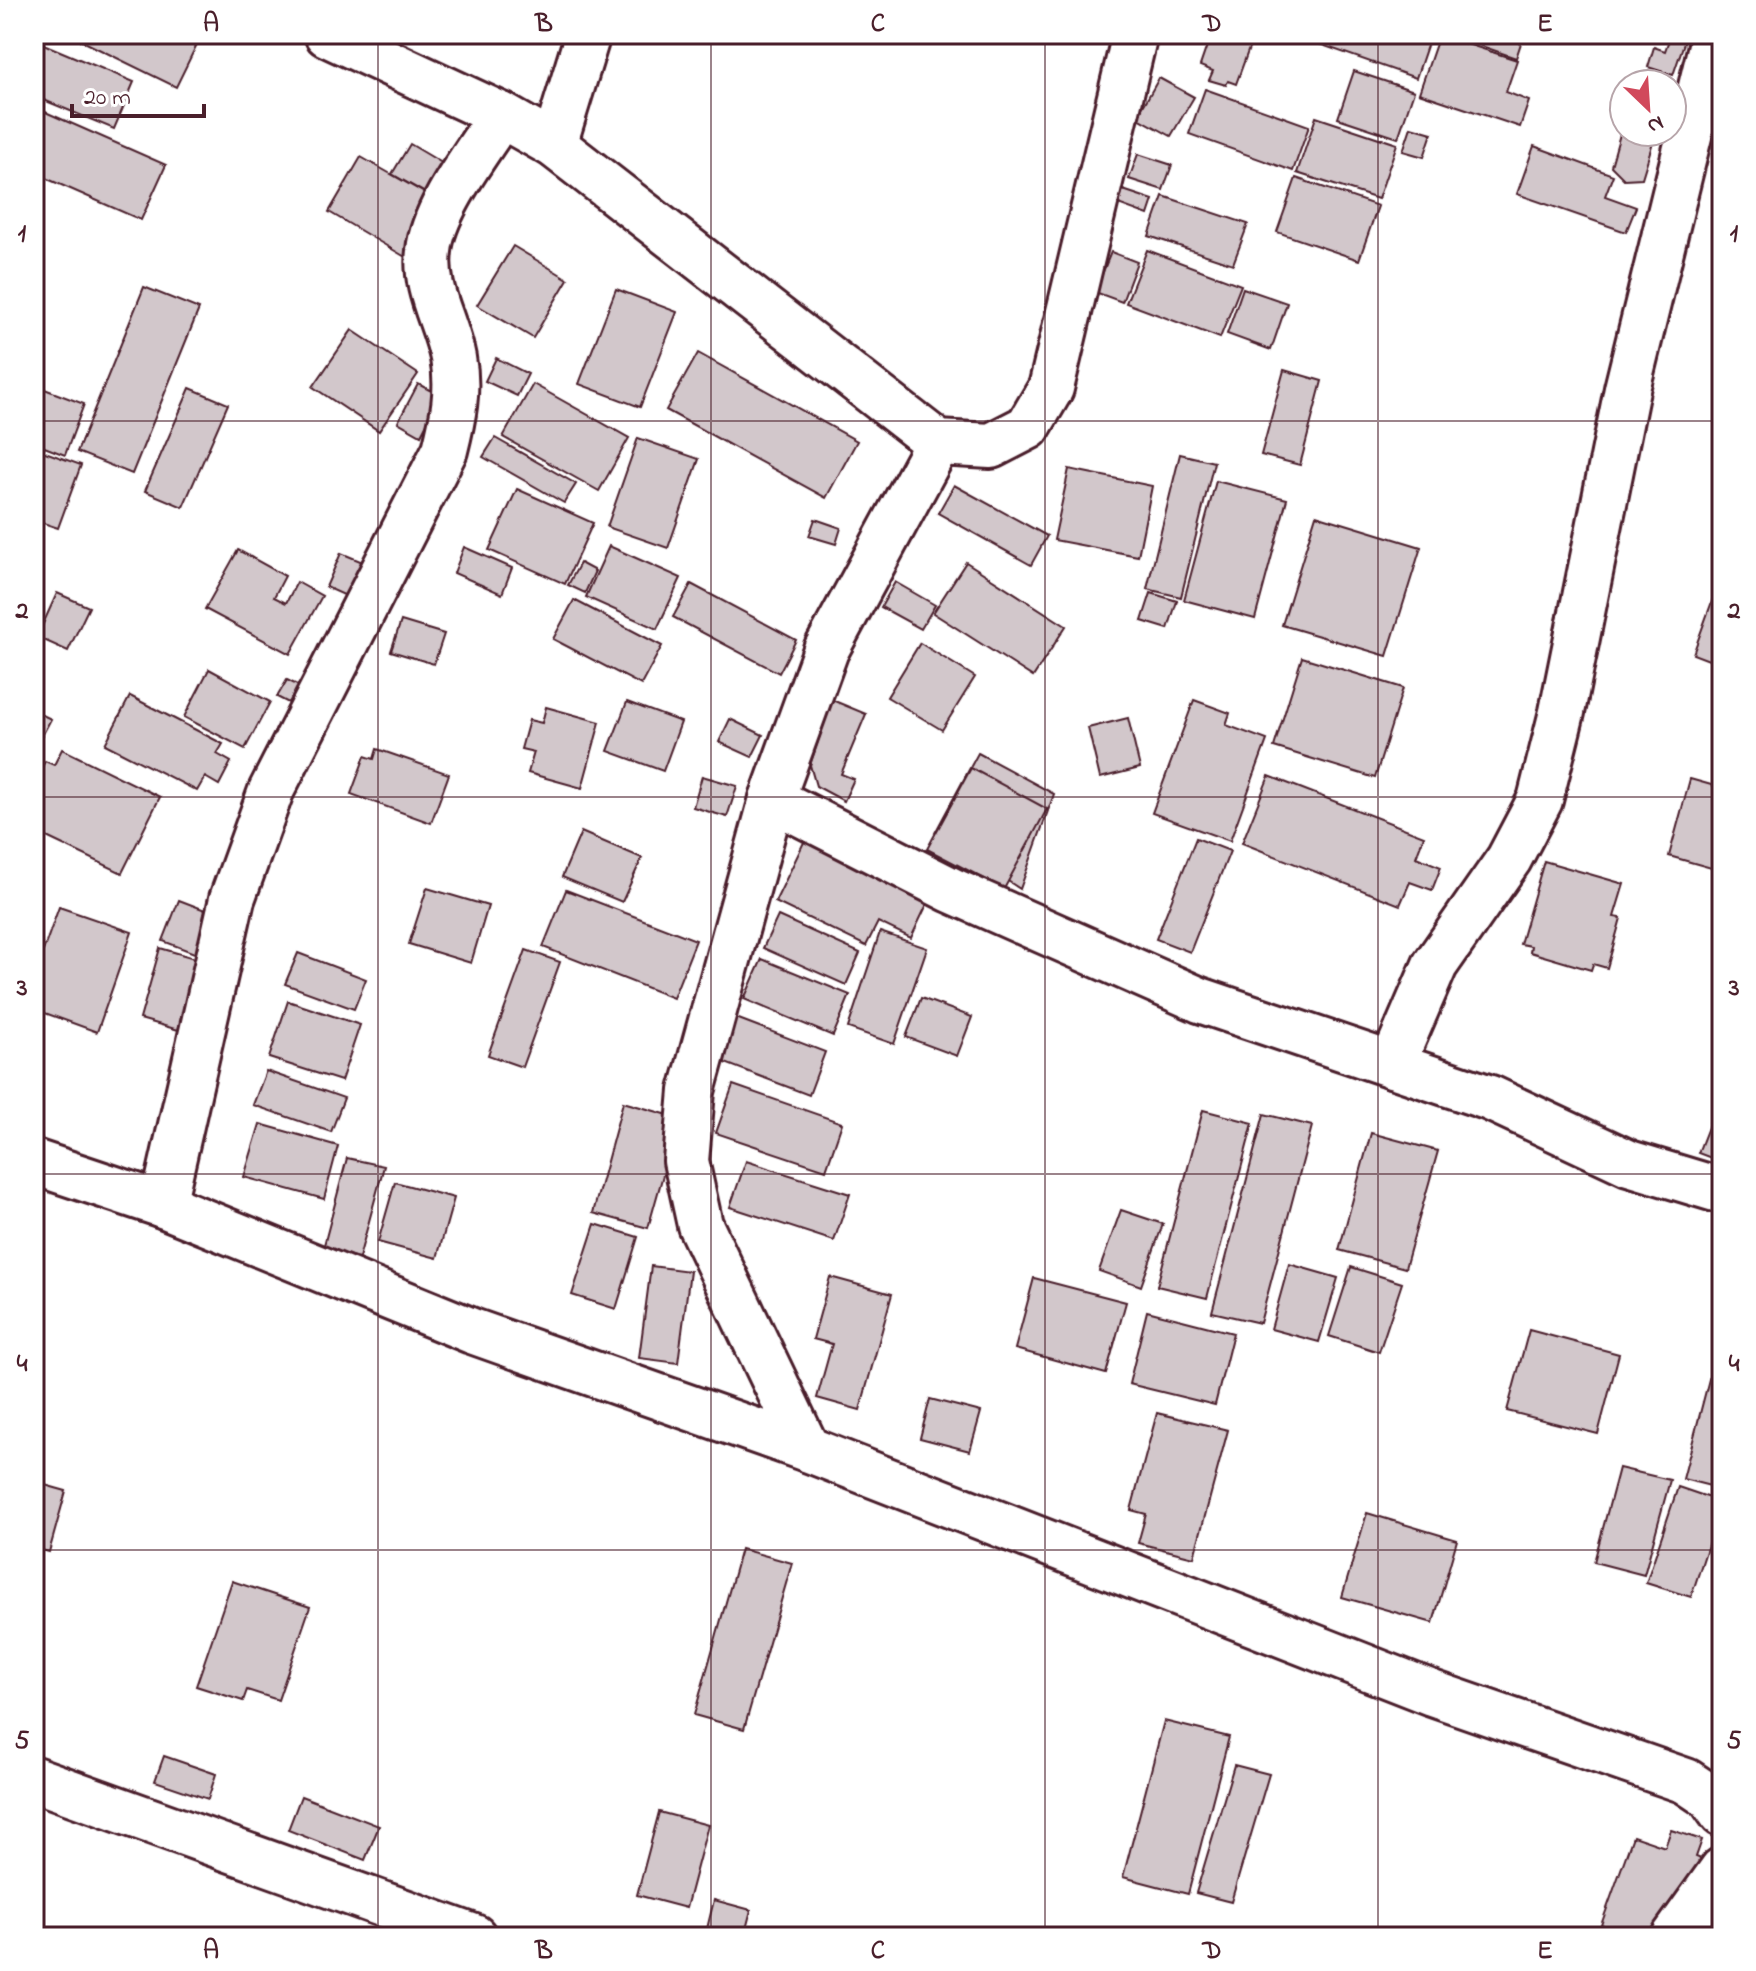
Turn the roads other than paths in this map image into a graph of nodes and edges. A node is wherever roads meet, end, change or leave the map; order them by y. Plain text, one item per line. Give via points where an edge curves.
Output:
1 (327, 34) edge
2 (588, 34) edge
3 (1135, 34) edge
4 (1714, 34) edge
5 (501, 115) junction
6 (554, 145) junction
7 (938, 443) junction
8 (772, 799) junction
9 (1392, 1065) junction
10 (34, 1162) edge
11 (1722, 1191) edge
12 (163, 1205) junction
13 (807, 1449) junction
14 (34, 1779) edge
15 (1722, 1814) edge
16 (1722, 1870) edge
17 (474, 1937) edge
18 (1674, 1937) edge

1 - 5 street
2 - 6 street
3 - 7 street via 1051,388 1028,427 991,446
4 - 9 street via 1627,389 1540,800 1509,859 1435,965
5 - 6 street
5 - 12 street via 439,217 429,248 428,279 453,358 456,405 445,450 266,804 232,899
6 - 7 street
7 - 8 street via 826,650
8 - 9 street via 951,890 1200,1000
8 - 13 street via 692,1091 686,1161 700,1225
9 - 11 street via 1490,1098 1629,1163
10 - 12 street
12 - 13 street via 472,1331
13 - 15 street via 1432,1693 1686,1781 1710,1797
14 - 17 street
16 - 18 street

